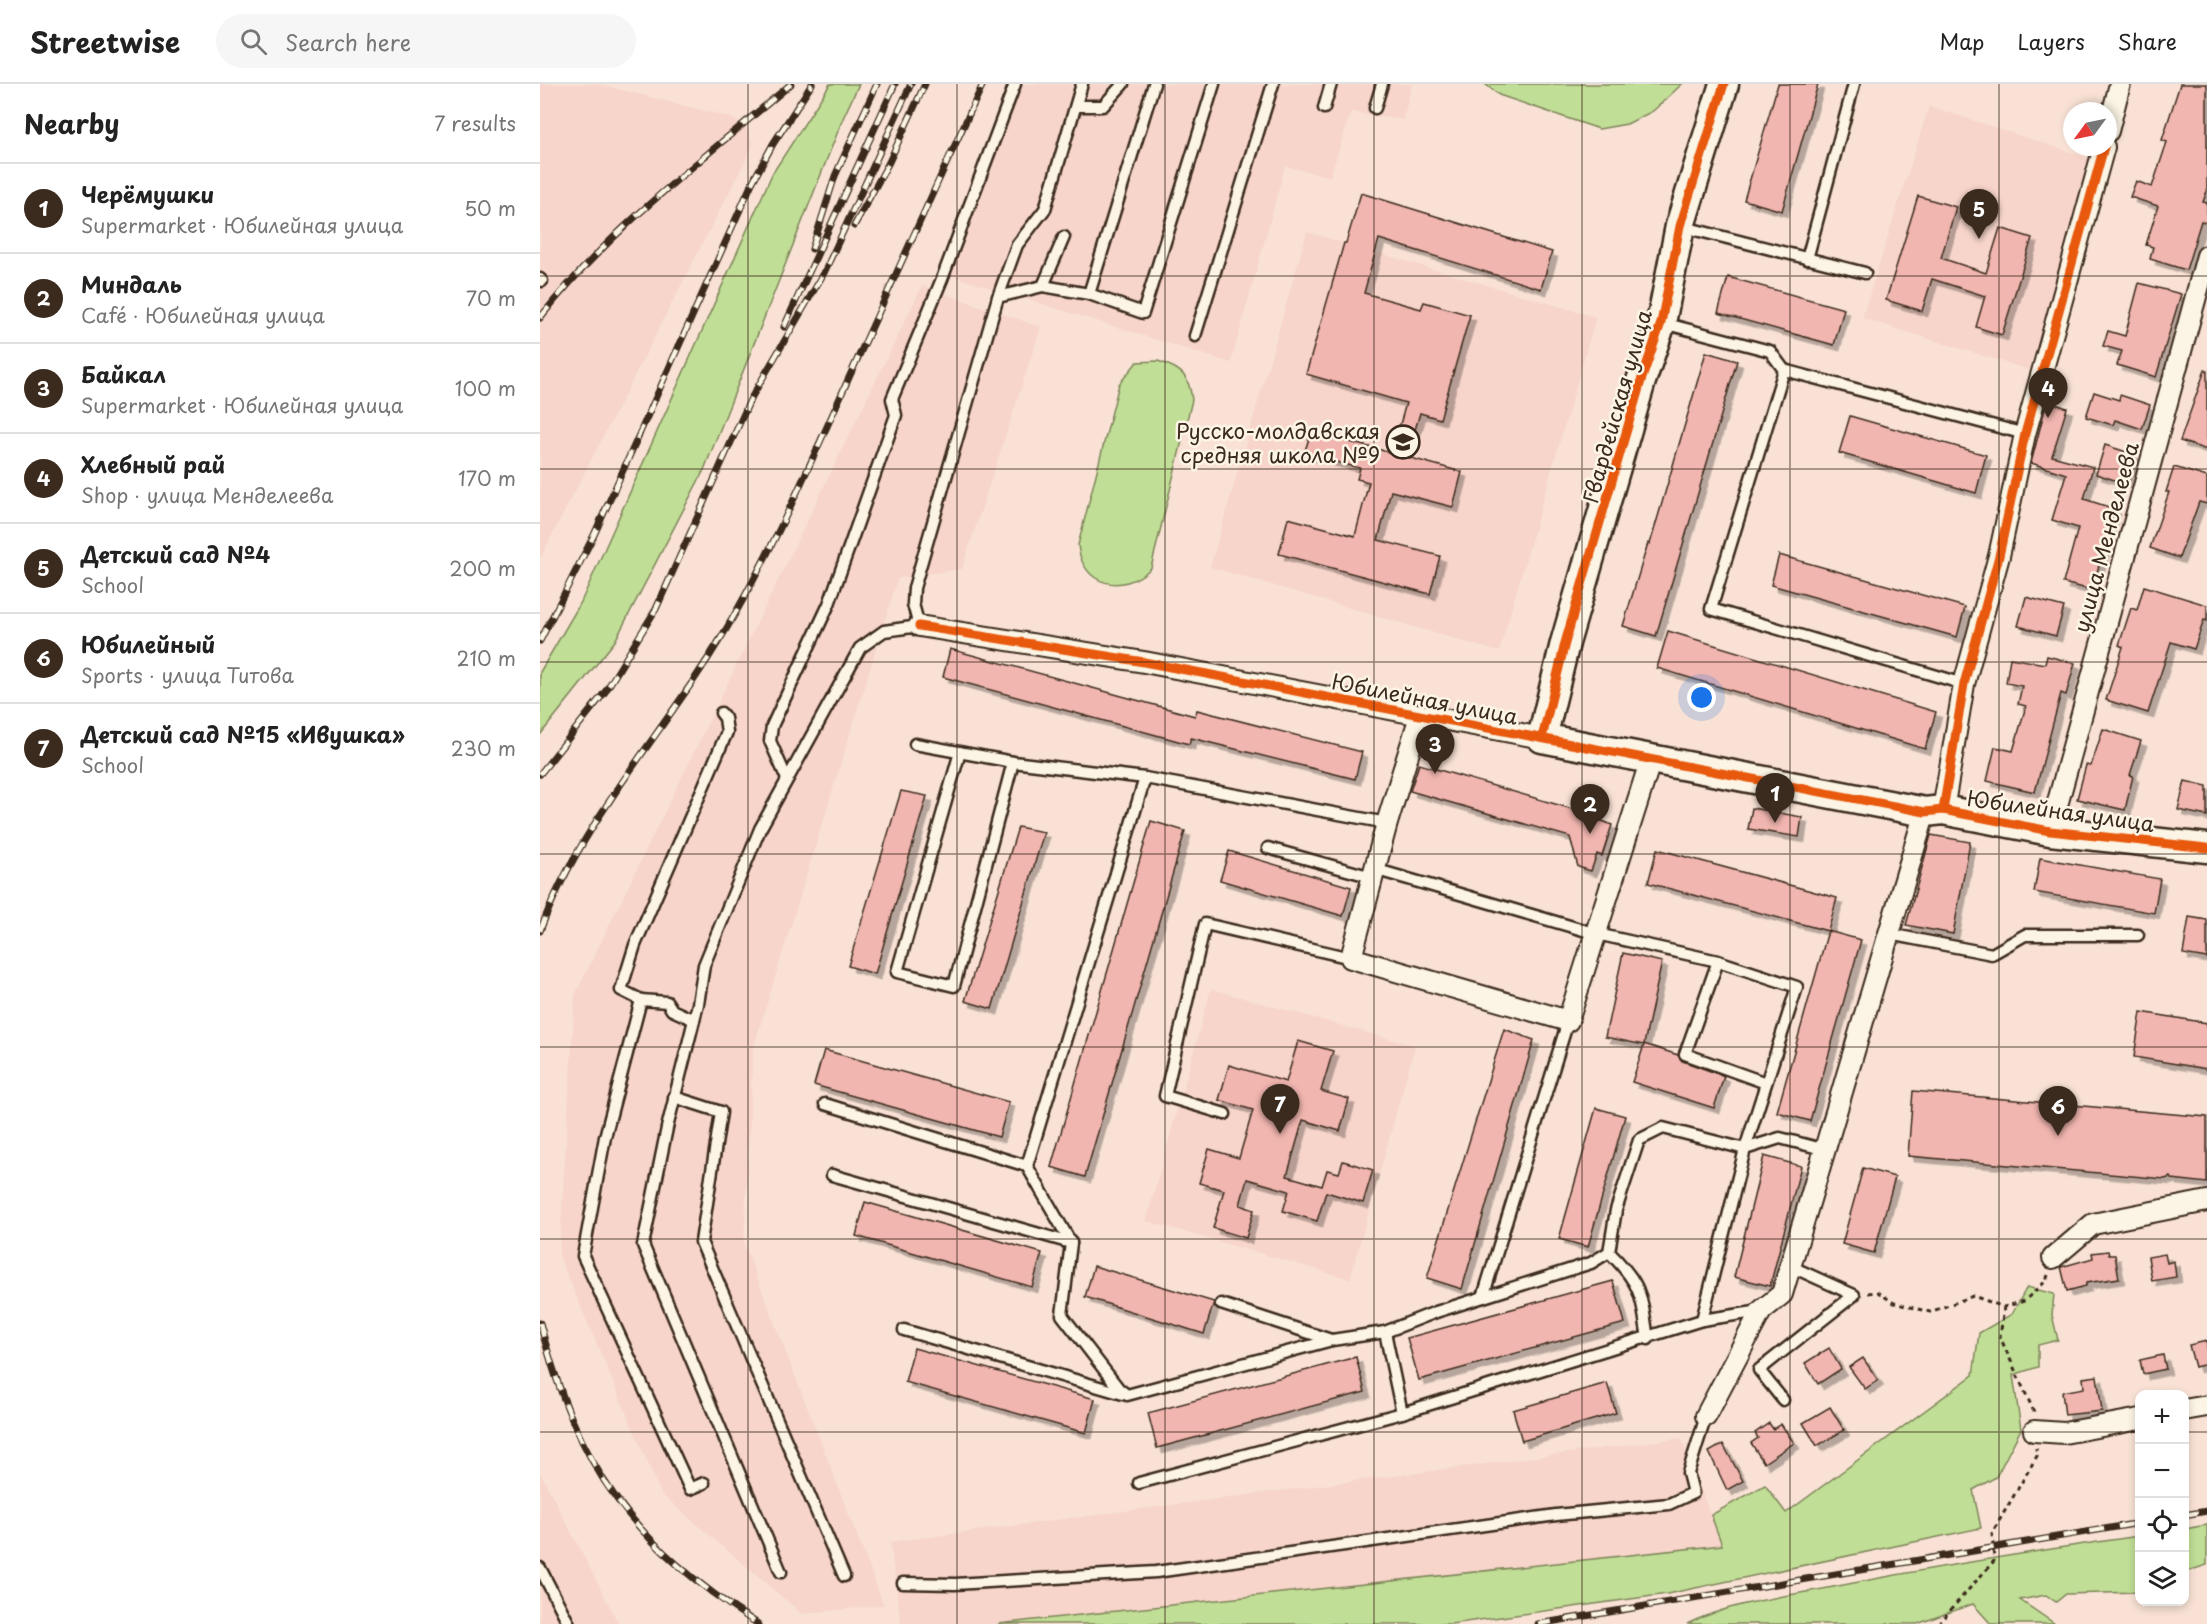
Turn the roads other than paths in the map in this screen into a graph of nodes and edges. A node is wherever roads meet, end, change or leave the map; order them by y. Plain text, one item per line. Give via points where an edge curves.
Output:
1 (1015, 84) edge
2 (1082, 84) edge
3 (1123, 84) edge
4 (1154, 84) edge
5 (1214, 84) edge
6 (1273, 84) edge
7 (1331, 84) edge
8 (1382, 84) edge
9 (1724, 84) edge
10 (1854, 84) edge
11 (2120, 84) edge
12 (2115, 102) edge
13 (1076, 106) junction
14 (1324, 108) dead end
15 (1375, 108) dead end
16 (2102, 156) edge
17 (1680, 226) junction
18 (1064, 237) dead end
19 (2207, 256) edge
20 (1807, 259) junction
21 (1865, 273) dead end
22 (1043, 286) junction
23 (1089, 294) junction
24 (998, 297) junction
25 (1661, 323) junction
26 (1195, 336) dead end
27 (1784, 370) junction
28 (2025, 434) junction
29 (920, 626) junction
30 (1964, 684) junction
31 (721, 712) dead end
32 (1420, 717) junction
33 (1542, 738) junction
34 (915, 744) dead end
35 (960, 752) junction
36 (1651, 759) junction
37 (1013, 762) junction
38 (1145, 778) junction
39 (787, 779) junction
40 (1934, 811) junction
41 (1387, 823) junction
42 (2050, 831) junction
43 (1268, 848) dead end
44 (2207, 848) edge
45 (1373, 873) junction
46 (1597, 934) junction
47 (1889, 934) junction
48 (2138, 934) dead end
49 (1352, 958) junction
50 (1718, 961) junction
51 (641, 1000) junction
52 (694, 1020) junction
53 (1568, 1022) junction
54 (1766, 1083) junction
55 (675, 1097) junction
56 (825, 1104) dead end
57 (1225, 1114) dead end
58 (1745, 1149) junction
59 (1826, 1150) junction
60 (1027, 1166) junction
61 (832, 1175) dead end
62 (2207, 1201) edge
63 (1071, 1243) junction
64 (1609, 1252) junction
65 (2053, 1258) road end
66 (1790, 1266) junction
67 (1483, 1297) junction
68 (1221, 1304) dead end
69 (1761, 1311) junction
70 (1702, 1320) junction
71 (904, 1330) dead end
72 (1385, 1332) junction
73 (1648, 1339) junction
74 (1332, 1340) junction
75 (1126, 1395) junction
76 (1783, 1400) dead end
77 (2207, 1406) edge
78 (2189, 1409) edge
79 (1402, 1413) junction
80 (1706, 1416) joint
81 (2135, 1420) edge
82 (2034, 1431) dead end
83 (704, 1483) dead end
84 (1139, 1483) dead end
85 (540, 1568) edge
86 (781, 1572) dead end
87 (844, 1576) dead end
88 (903, 1583) dead end
89 (569, 1624) edge

1 - 39 lane via 892,399 896,415 833,593 772,726 770,741
2 - 13 lane
3 - 13 lane via 1103,106
4 - 23 lane
5 - 23 lane via 1143,313
6 - 26 lane
7 - 14 lane
8 - 15 lane
9 - 17 street, Гвардейская улица
10 - 20 lane
11 - 12 street
13 - 24 lane via 1045,209 1017,244
16 - 28 street
17 - 20 lane
17 - 25 street, Гвардейская улица
18 - 22 lane
19 - 42 street, улица Менделеева
20 - 21 lane
22 - 23 lane
22 - 24 lane
24 - 29 lane via 914,588 913,604
25 - 27 lane via 1770,351
25 - 33 street, Гвардейская улица via 1565,643
27 - 28 lane
27 - 30 lane via 1712,609
28 - 30 street via 1999,556
29 - 32 street, Юбилейная улица via 1144,662
29 - 39 lane via 884,631 860,648
30 - 40 street
31 - 51 lane via 728,732 635,945 621,990
32 - 33 street, Юбилейная улица
32 - 41 street
33 - 36 street, Юбилейная улица
34 - 35 lane
35 - 37 lane
35 - 37 lane via 897,972 954,986
36 - 40 street, Юбилейная улица
36 - 46 street
37 - 38 lane
38 - 41 lane
38 - 60 lane
39 - 52 lane via 760,829 704,965
40 - 42 street, Юбилейная улица
40 - 47 street
41 - 45 street
42 - 44 street, Юбилейная улица
43 - 45 lane
45 - 46 lane
45 - 49 street
46 - 50 lane
46 - 53 street
47 - 48 lane via 1992,954 2025,935
47 - 59 street
49 - 53 street
49 - 57 lane via 1205,924 1165,1096
50 - 54 lane via 1797,987
50 - 54 lane via 1685,1054
51 - 52 lane via 667,1002 672,1010
51 - 83 lane via 605,1137 584,1256 690,1489
52 - 55 lane
53 - 67 lane
54 - 58 lane
55 - 86 lane via 643,1245
55 - 87 lane via 721,1112 701,1242
56 - 60 lane
58 - 59 lane via 1780,1138
58 - 64 lane via 1663,1128 1639,1140 1616,1210
58 - 70 lane
59 - 66 street
60 - 63 lane
61 - 63 lane
62 - 65 street via 2092,1224
63 - 75 lane via 1062,1315
64 - 67 lane via 1591,1263
64 - 73 lane via 1631,1273 1641,1291
66 - 69 street via 1782,1294
66 - 76 lane via 1854,1295 1759,1370
67 - 72 lane
68 - 74 lane
69 - 70 lane
69 - 80 street
70 - 73 lane
71 - 75 lane
72 - 74 lane
72 - 79 lane
73 - 79 lane
74 - 75 lane
77 - 78 street
79 - 84 lane
80 - 88 lane via 1688,1473 1692,1494 1669,1504 1556,1515 1156,1572 955,1584
81 - 82 street via 2064,1433
85 - 89 lane

